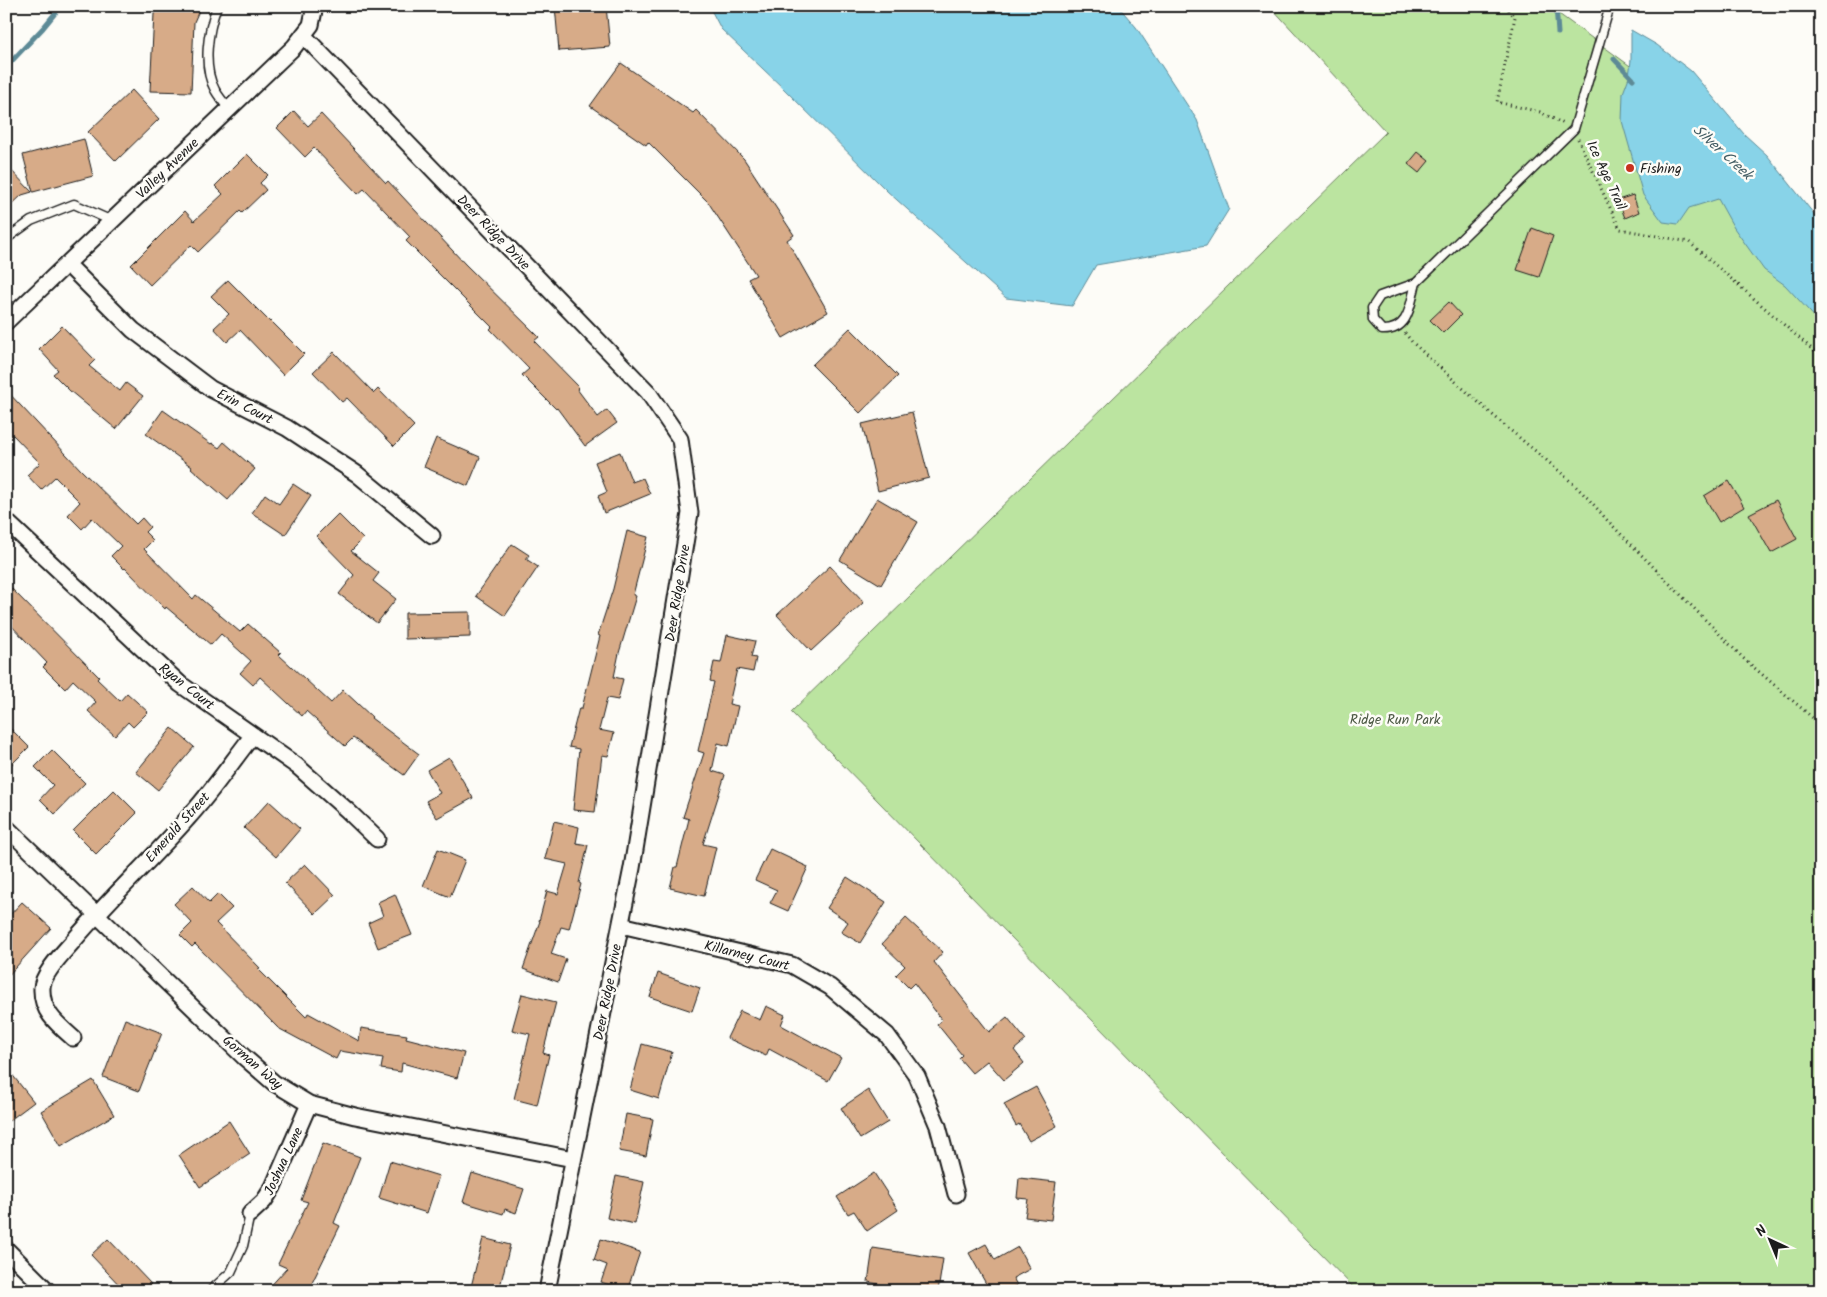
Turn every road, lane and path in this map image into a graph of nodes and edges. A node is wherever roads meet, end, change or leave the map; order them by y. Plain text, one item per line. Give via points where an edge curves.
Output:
1 (217, 6) edge
2 (315, 6) edge
3 (1505, 6) edge
4 (1610, 6) edge
5 (303, 35) junction
6 (229, 109) junction
7 (1574, 130) junction
8 (112, 221) junction
9 (6, 239) edge
10 (67, 264) junction
11 (1416, 283) junction
12 (6, 322) edge
13 (1400, 326) junction
14 (1821, 357) edge
15 (6, 521) edge
16 (432, 536) dead end
17 (1821, 725) edge
18 (252, 735) junction
19 (6, 827) edge
20 (377, 840) dead end
21 (96, 914) junction
22 (620, 925) junction
23 (73, 1038) dead end
24 (309, 1104) junction
25 (573, 1159) junction
26 (956, 1194) dead end
27 (250, 1214) joint
28 (6, 1249) edge
29 (48, 1291) edge
30 (210, 1291) edge
31 (547, 1291) edge

1 - 6 lane via 208,44 209,74 215,90
2 - 5 street, Valley Avenue via 311,25
3 - 7 path, Ice Age Trail via 1515,17 1497,102 1540,112
4 - 7 lane
5 - 6 street, Valley Avenue
5 - 22 street, Deer Ridge Drive via 648,392 680,439 690,513
6 - 8 street, Valley Avenue
7 - 11 lane
7 - 14 path, Ice Age Trail via 1620,229 1688,242
8 - 9 lane via 74,204 31,220
8 - 10 street, Valley Avenue
10 - 12 street, Valley Avenue
10 - 16 street, Erin Court via 133,330 211,389 287,428 356,474
11 - 13 lane via 1408,315
11 - 13 lane via 1380,296 1372,308 1373,320 1382,330
13 - 17 path via 1412,342 1485,409 1590,500 1743,658
15 - 18 street, Ryan Court via 180,684
18 - 20 street, Ryan Court via 297,766
18 - 21 street, Emerald Street via 189,818
19 - 21 street, Gorman Way
21 - 23 street, Emerald Street via 56,962 42,987 44,1005 53,1020
21 - 24 street, Gorman Way via 244,1057 274,1083
22 - 25 street, Deer Ridge Drive
22 - 26 street, Killarney Court via 792,965 830,987 887,1035 917,1076 938,1126
24 - 25 street, Gorman Way
24 - 27 street, Joshua Lane via 273,1187
25 - 31 street, Deer Ridge Drive
27 - 30 lane via 243,1246 231,1272
28 - 29 street

